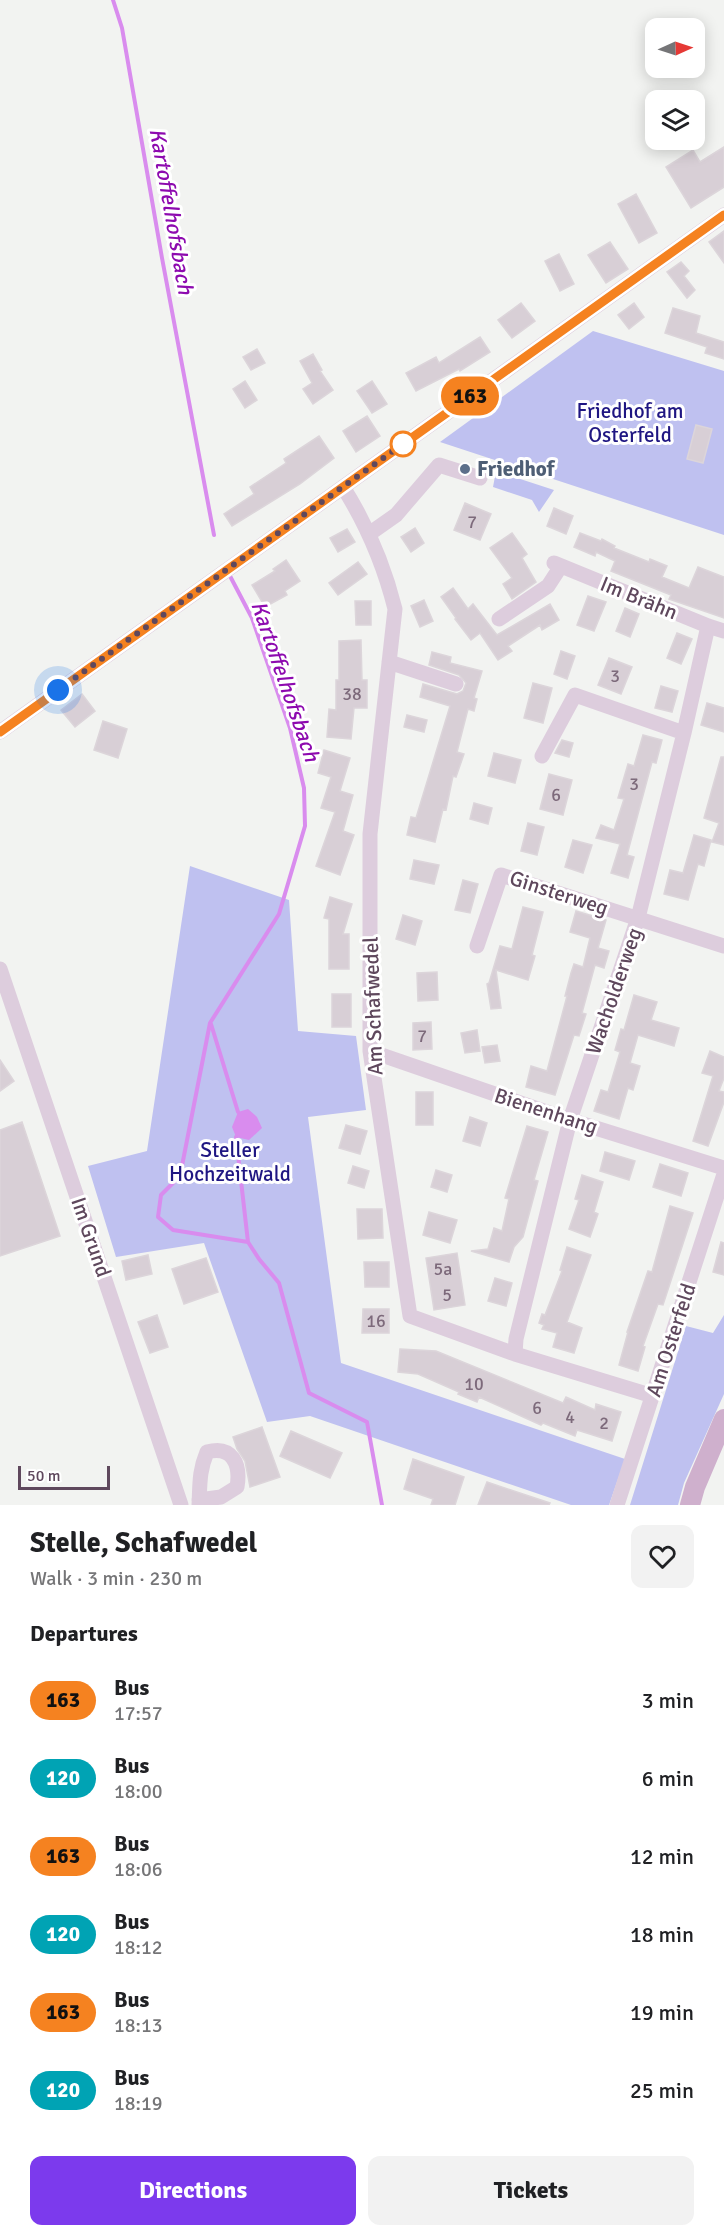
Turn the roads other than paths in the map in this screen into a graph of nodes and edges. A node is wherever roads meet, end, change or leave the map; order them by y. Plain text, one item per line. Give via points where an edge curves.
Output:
1 (724, 215) edge
2 (480, 477) dead end
3 (343, 487) junction
4 (369, 534) junction
5 (499, 619) dead end
6 (708, 626) junction
7 (724, 631) edge
8 (389, 662) junction
9 (456, 684) dead end
10 (0, 732) edge
11 (684, 733) junction
12 (542, 756) dead end
13 (638, 918) junction
14 (477, 946) dead end
15 (724, 946) edge
16 (0, 969) edge
17 (370, 1051) junction
18 (570, 1120) junction
19 (724, 1168) edge
20 (724, 1174) edge
21 (515, 1354) junction
22 (653, 1396) junction
23 (724, 1419) edge
24 (181, 1505) edge
25 (617, 1505) edge
26 (690, 1505) edge

1 - 3 street
2 - 4 street via 439,465 396,515
3 - 4 street, Am Schafwedel
3 - 10 street
4 - 8 street, Am Schafwedel via 388,581 394,609
5 - 6 street, Im Brähn via 548,586 558,565
6 - 7 street, Im Brähn
6 - 11 street, Wacholderweg
8 - 9 street
8 - 17 street, Am Schafwedel via 370,834
11 - 12 street via 575,695
11 - 13 street, Wacholderweg
13 - 14 street, Ginsterweg via 501,875
13 - 15 street, Ginsterweg
13 - 18 street, Wacholderweg
16 - 24 street, Im Grund
17 - 18 street, Bienenhang
17 - 21 street, Am Schafwedel via 410,1316
18 - 19 street, Bienenhang
18 - 21 street, Wacholderweg
20 - 22 street, Am Osterfeld
21 - 22 street, Am Schafwedel
22 - 25 street, Am Osterfeld
23 - 26 main road

